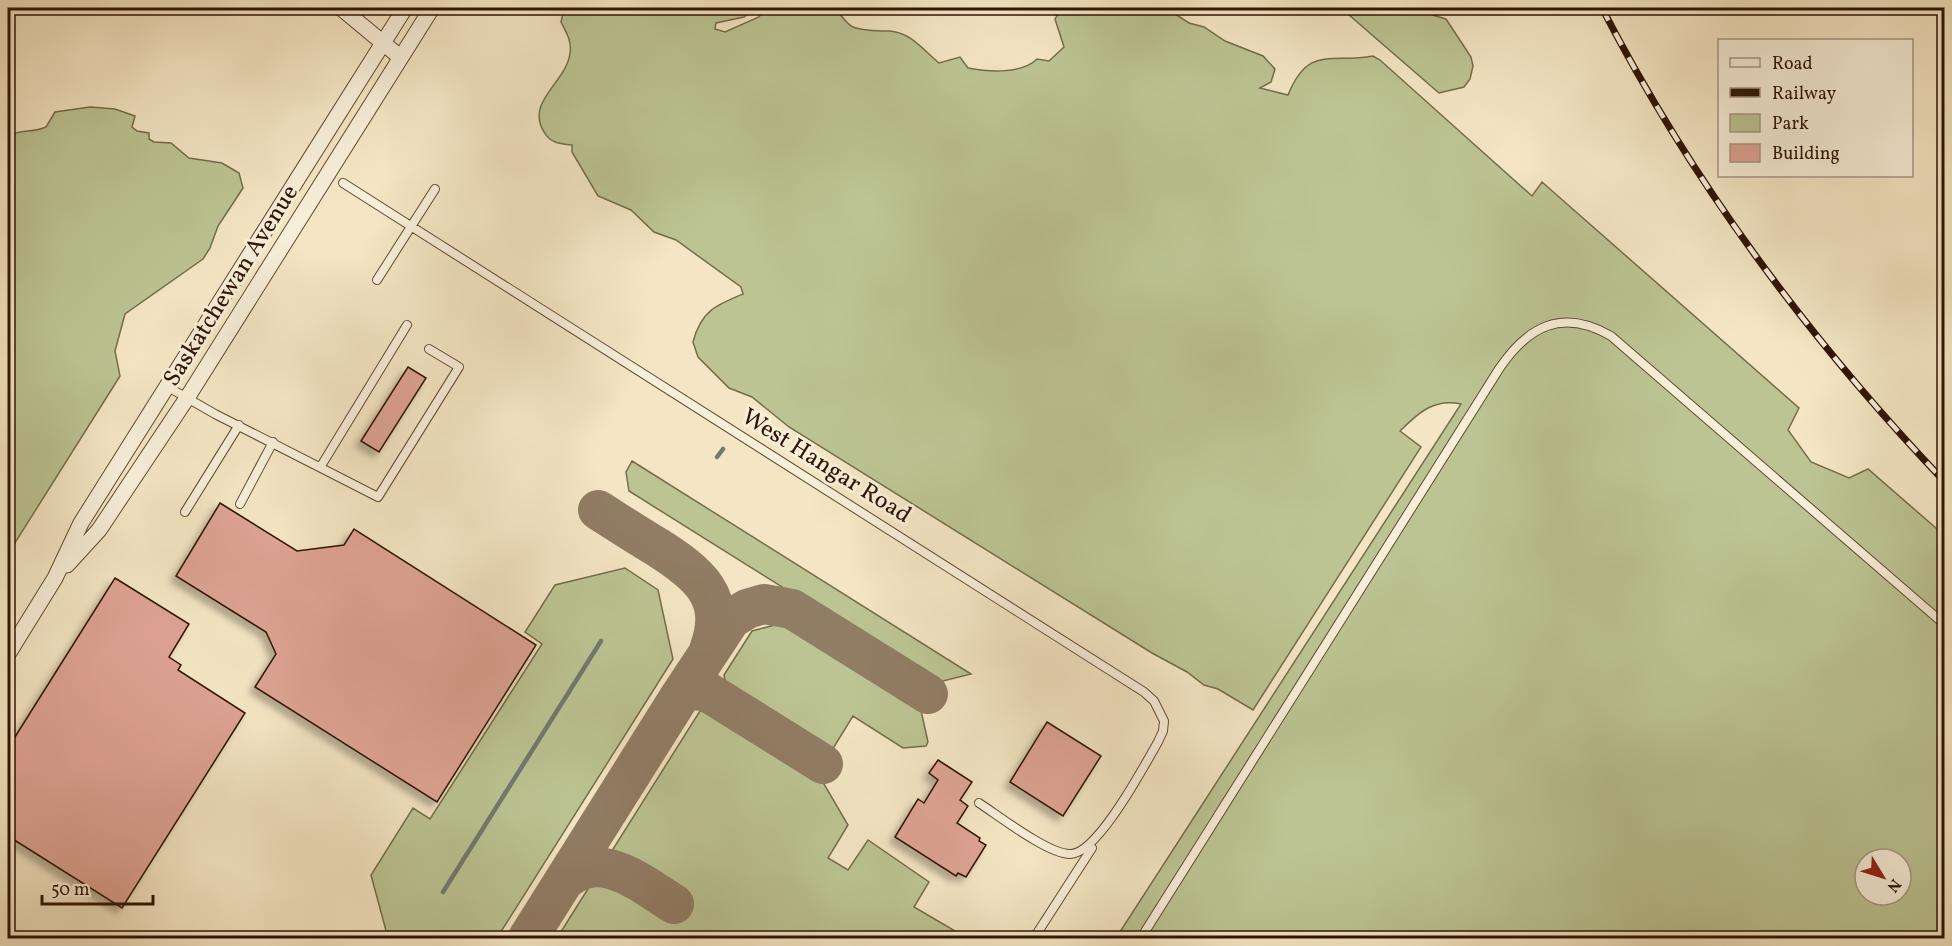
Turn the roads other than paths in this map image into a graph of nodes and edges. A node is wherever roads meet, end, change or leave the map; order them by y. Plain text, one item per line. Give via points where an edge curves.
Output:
1 (341, 8) edge
2 (405, 8) edge
3 (432, 8) edge
4 (382, 43) junction
5 (400, 57) junction
6 (343, 183) dead end
7 (435, 189) dead end
8 (411, 225) junction
9 (376, 280) dead end
10 (407, 325) dead end
11 (429, 350) dead end
12 (168, 387) junction
13 (187, 398) junction
14 (239, 425) junction
15 (273, 442) junction
16 (321, 466) junction
17 (240, 504) dead end
18 (185, 512) dead end
19 (56, 578) junction
20 (1944, 624) edge
21 (8, 654) edge
22 (979, 802) dead end
23 (1099, 836) junction
24 (1034, 939) edge
25 (1141, 939) edge

1 - 4 street
2 - 4 street, Saskatchewan Avenue
3 - 5 street, Saskatchewan Avenue
4 - 5 street
4 - 12 street, Saskatchewan Avenue
5 - 13 street, Saskatchewan Avenue
6 - 8 lane, West Hangar Road
7 - 8 lane
8 - 9 lane
8 - 23 lane, West Hangar Road via 1144,692 1161,711 1163,731
10 - 16 lane
11 - 16 lane via 459,367 378,497
12 - 13 lane
12 - 19 street, Saskatchewan Avenue via 81,523
13 - 14 lane
13 - 19 street, Saskatchewan Avenue via 99,530
14 - 15 lane
14 - 18 lane
15 - 16 lane
15 - 17 lane
19 - 21 street, Saskatchewan Avenue
20 - 25 lane via 1611,336 1597,328 1562,323 1531,332 1518,342 1498,369
22 - 23 lane, West Hangar Road via 1061,853 1077,854
23 - 24 lane, West Hangar Road

